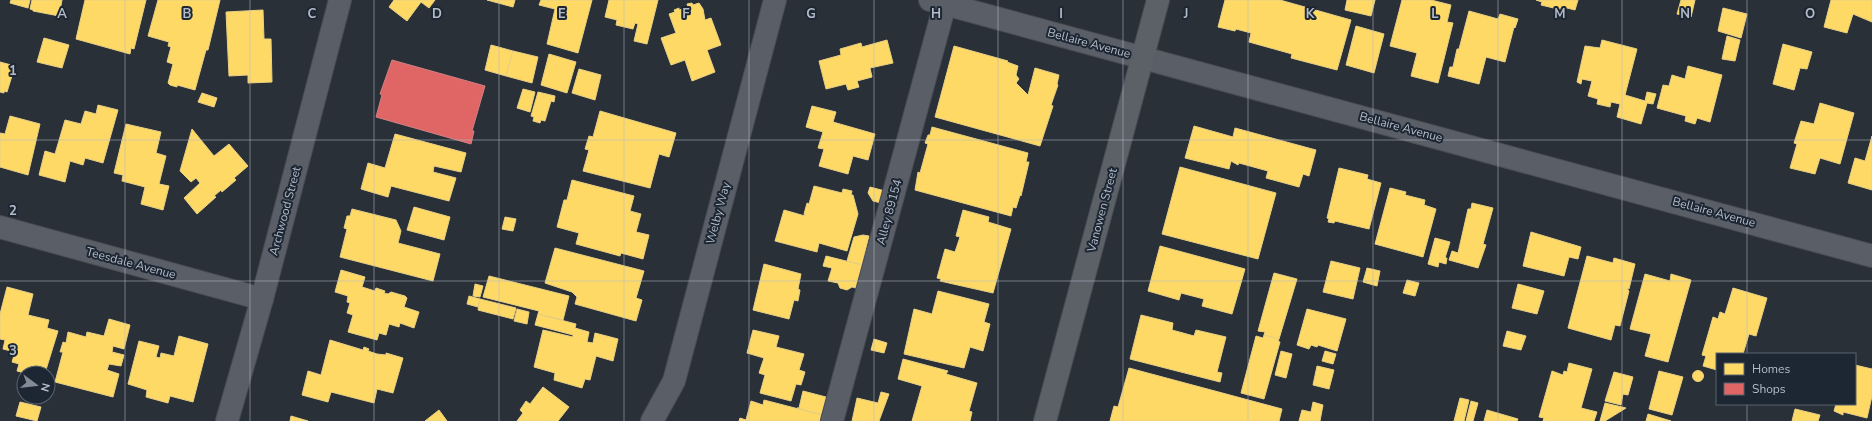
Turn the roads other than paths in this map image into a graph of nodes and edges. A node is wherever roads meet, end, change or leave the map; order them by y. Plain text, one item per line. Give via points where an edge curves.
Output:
1 (340, 0) edge
2 (775, 0) edge
3 (1158, 0) edge
4 (940, 1) edge
5 (1143, 57) junction
6 (0, 227) edge
7 (1872, 256) edge
8 (262, 299) junction
9 (227, 421) edge
10 (652, 421) edge
11 (832, 421) edge
12 (1045, 421) edge

1 - 8 street, Archwood Street
2 - 10 street, Welby Way via 674,381
3 - 5 main road, Vanowen Street
4 - 5 street, Bellaire Avenue
4 - 11 street, Alley 89154
5 - 7 street, Bellaire Avenue
5 - 12 main road, Vanowen Street
6 - 8 street, Teesdale Avenue
8 - 9 street, Archwood Street

